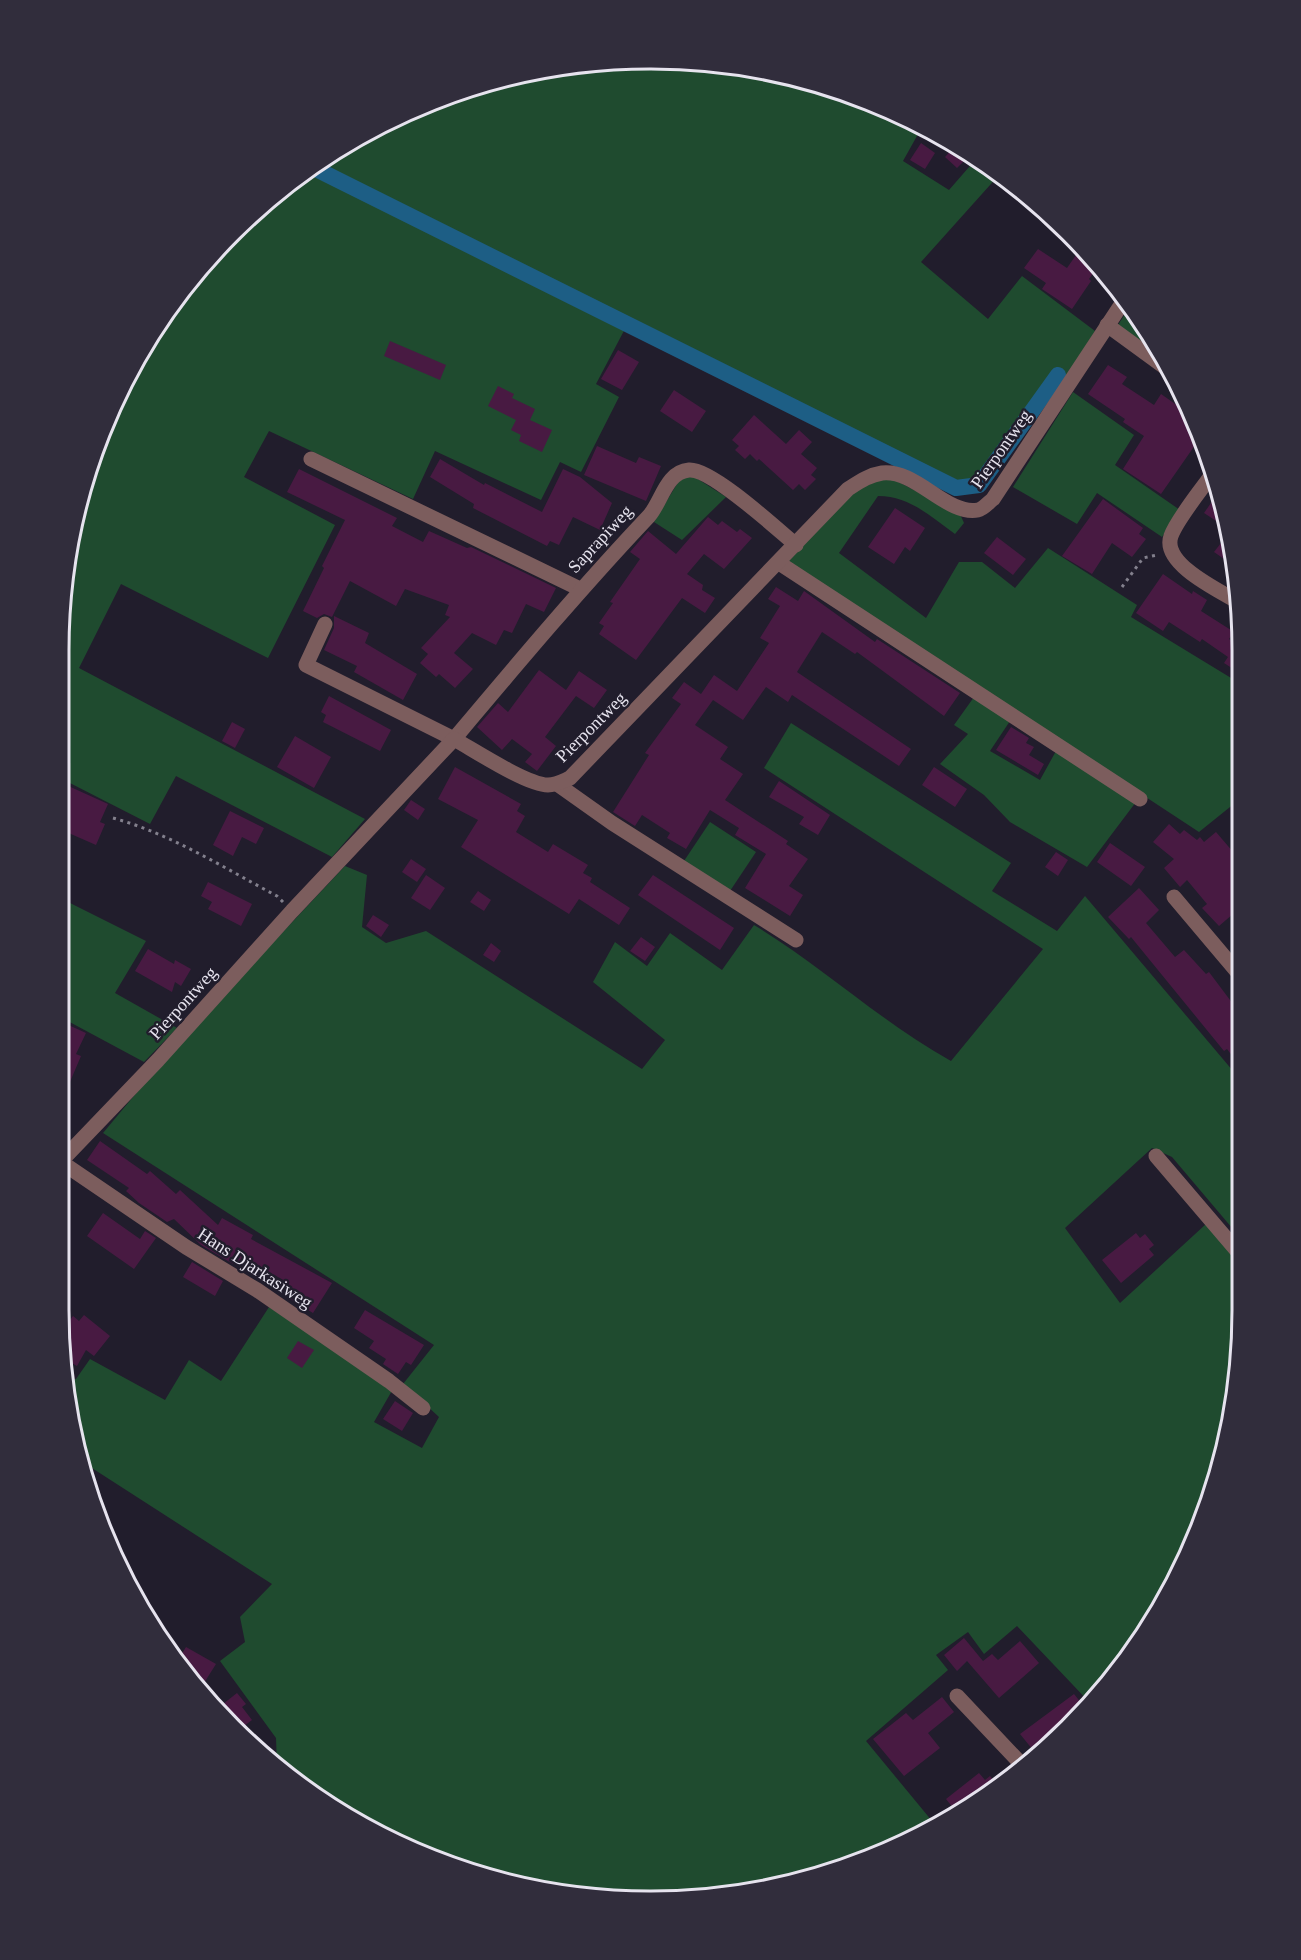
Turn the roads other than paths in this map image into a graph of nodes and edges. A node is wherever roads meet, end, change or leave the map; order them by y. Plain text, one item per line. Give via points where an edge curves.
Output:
1 (1119, 307) edge
2 (1107, 325) junction
3 (1153, 359) edge
4 (311, 459) dead end
5 (1207, 483) edge
6 (796, 545) junction
7 (778, 563) junction
8 (580, 589) junction
9 (1229, 596) edge
10 (325, 624) dead end
11 (454, 739) junction
12 (557, 784) junction
13 (1140, 799) dead end
14 (1174, 897) dead end
15 (796, 940) dead end
16 (1232, 966) edge
17 (69, 1153) edge
18 (1156, 1156) dead end
19 (69, 1167) edge
20 (1232, 1245) edge
21 (423, 1408) dead end
22 (957, 1696) dead end
23 (1018, 1760) edge

1 - 2 street, Pierpontweg
2 - 3 street
2 - 6 street, Pierpontweg via 993,499 980,510 966,510 899,474 883,473 867,477 848,489
4 - 8 street
5 - 9 street via 1171,536 1170,552 1179,564
6 - 7 street, Pierpontweg
6 - 8 street, Saprapiweg via 712,479 694,470 683,471 668,483 656,508
7 - 12 street, Pierpontweg via 570,778
7 - 13 street
8 - 11 street, Saprapiweg
10 - 11 street via 306,665
11 - 12 street, Pierpontweg via 530,781
11 - 17 street, Pierpontweg
12 - 15 street via 612,824
14 - 16 street
18 - 20 street
19 - 21 street, Hans Djarkasiweg via 257,1290
22 - 23 street

